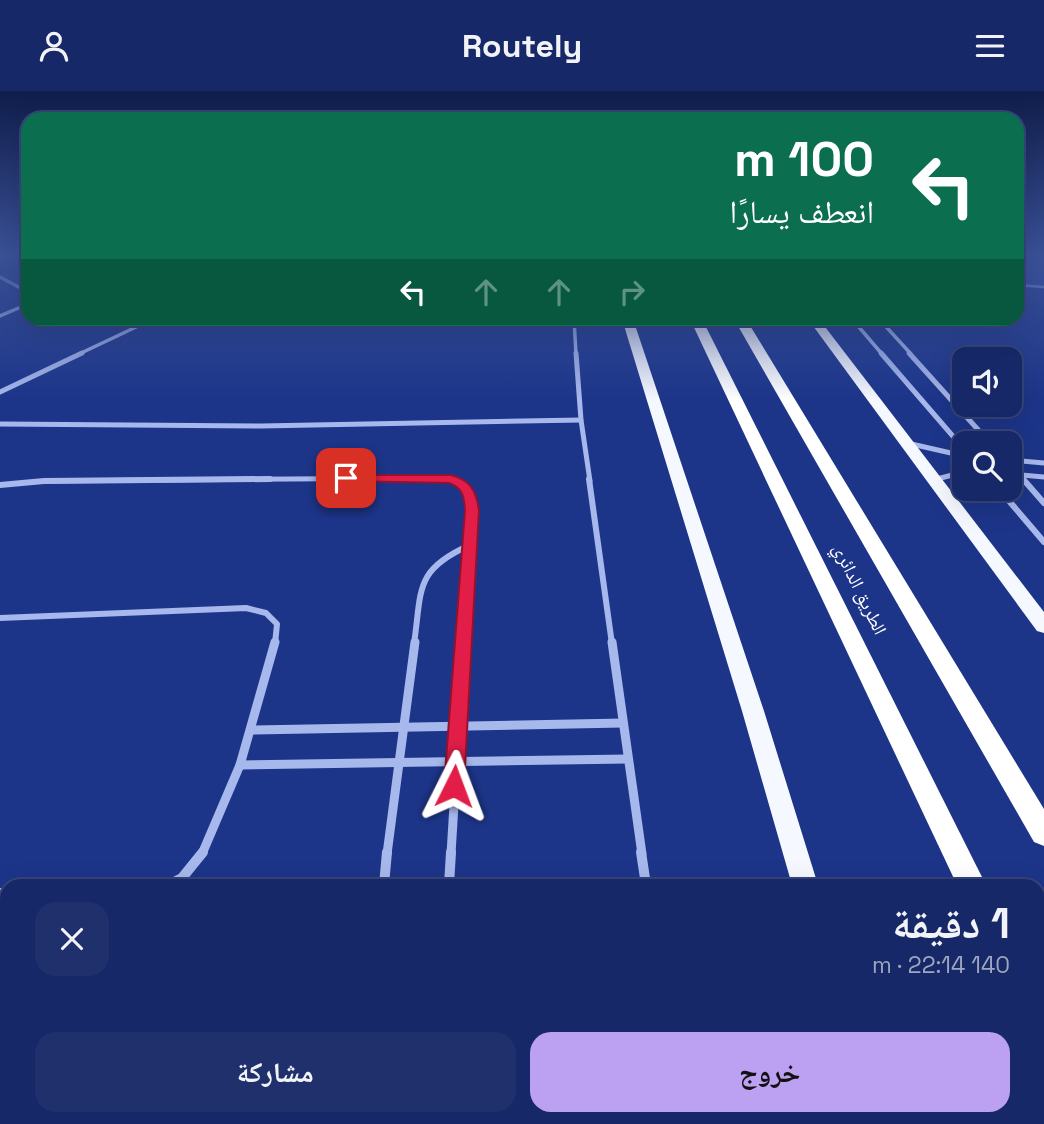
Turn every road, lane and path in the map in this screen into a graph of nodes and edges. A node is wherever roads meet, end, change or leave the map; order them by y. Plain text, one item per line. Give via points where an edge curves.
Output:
1 (21, 307) edge
2 (0, 316) edge
3 (138, 326) edge
4 (574, 326) edge
5 (629, 326) edge
6 (699, 326) edge
7 (744, 326) edge
8 (819, 326) edge
9 (858, 326) edge
10 (884, 326) edge
11 (0, 392) edge
12 (581, 421) junction
13 (0, 424) edge
14 (979, 431) edge
15 (952, 435) edge
16 (907, 443) junction
17 (952, 453) edge
18 (1022, 462) edge
19 (1044, 463) edge
20 (952, 475) edge
21 (1022, 475) edge
22 (1044, 477) edge
23 (1022, 479) edge
24 (933, 480) junction
25 (0, 485) edge
26 (1009, 501) edge
27 (1044, 503) edge
28 (1044, 542) edge
29 (470, 545) junction
30 (0, 618) edge
31 (1044, 626) edge
32 (622, 723) junction
33 (458, 726) junction
34 (402, 727) junction
35 (252, 730) junction
36 (628, 759) junction
37 (456, 762) junction
38 (397, 763) junction
39 (240, 765) junction
40 (1044, 834) edge
41 (180, 879) edge
42 (385, 879) edge
43 (449, 879) edge
44 (645, 879) edge
45 (803, 879) edge
46 (969, 879) edge

1 - 2 street
3 - 11 street
4 - 12 street
5 - 45 highway
6 - 46 highway, الطريق الدائري
7 - 40 highway, الطريق الدائري
8 - 16 highway
9 - 15 street
10 - 14 street
12 - 13 street
12 - 32 street
16 - 17 street
16 - 24 highway
18 - 19 street
20 - 24 street
21 - 22 street
23 - 27 street
24 - 31 highway
25 - 29 street via 451,479 463,484 470,495
26 - 28 street
29 - 33 street
29 - 34 street via 439,558 424,578
30 - 35 street via 246,608 266,613 278,631
32 - 33 street
32 - 36 street
33 - 34 street
33 - 37 street
34 - 35 street
34 - 38 street
35 - 39 street
36 - 37 street
36 - 44 street
37 - 38 street
37 - 43 street
38 - 39 street
38 - 42 street
39 - 41 street via 200,859

